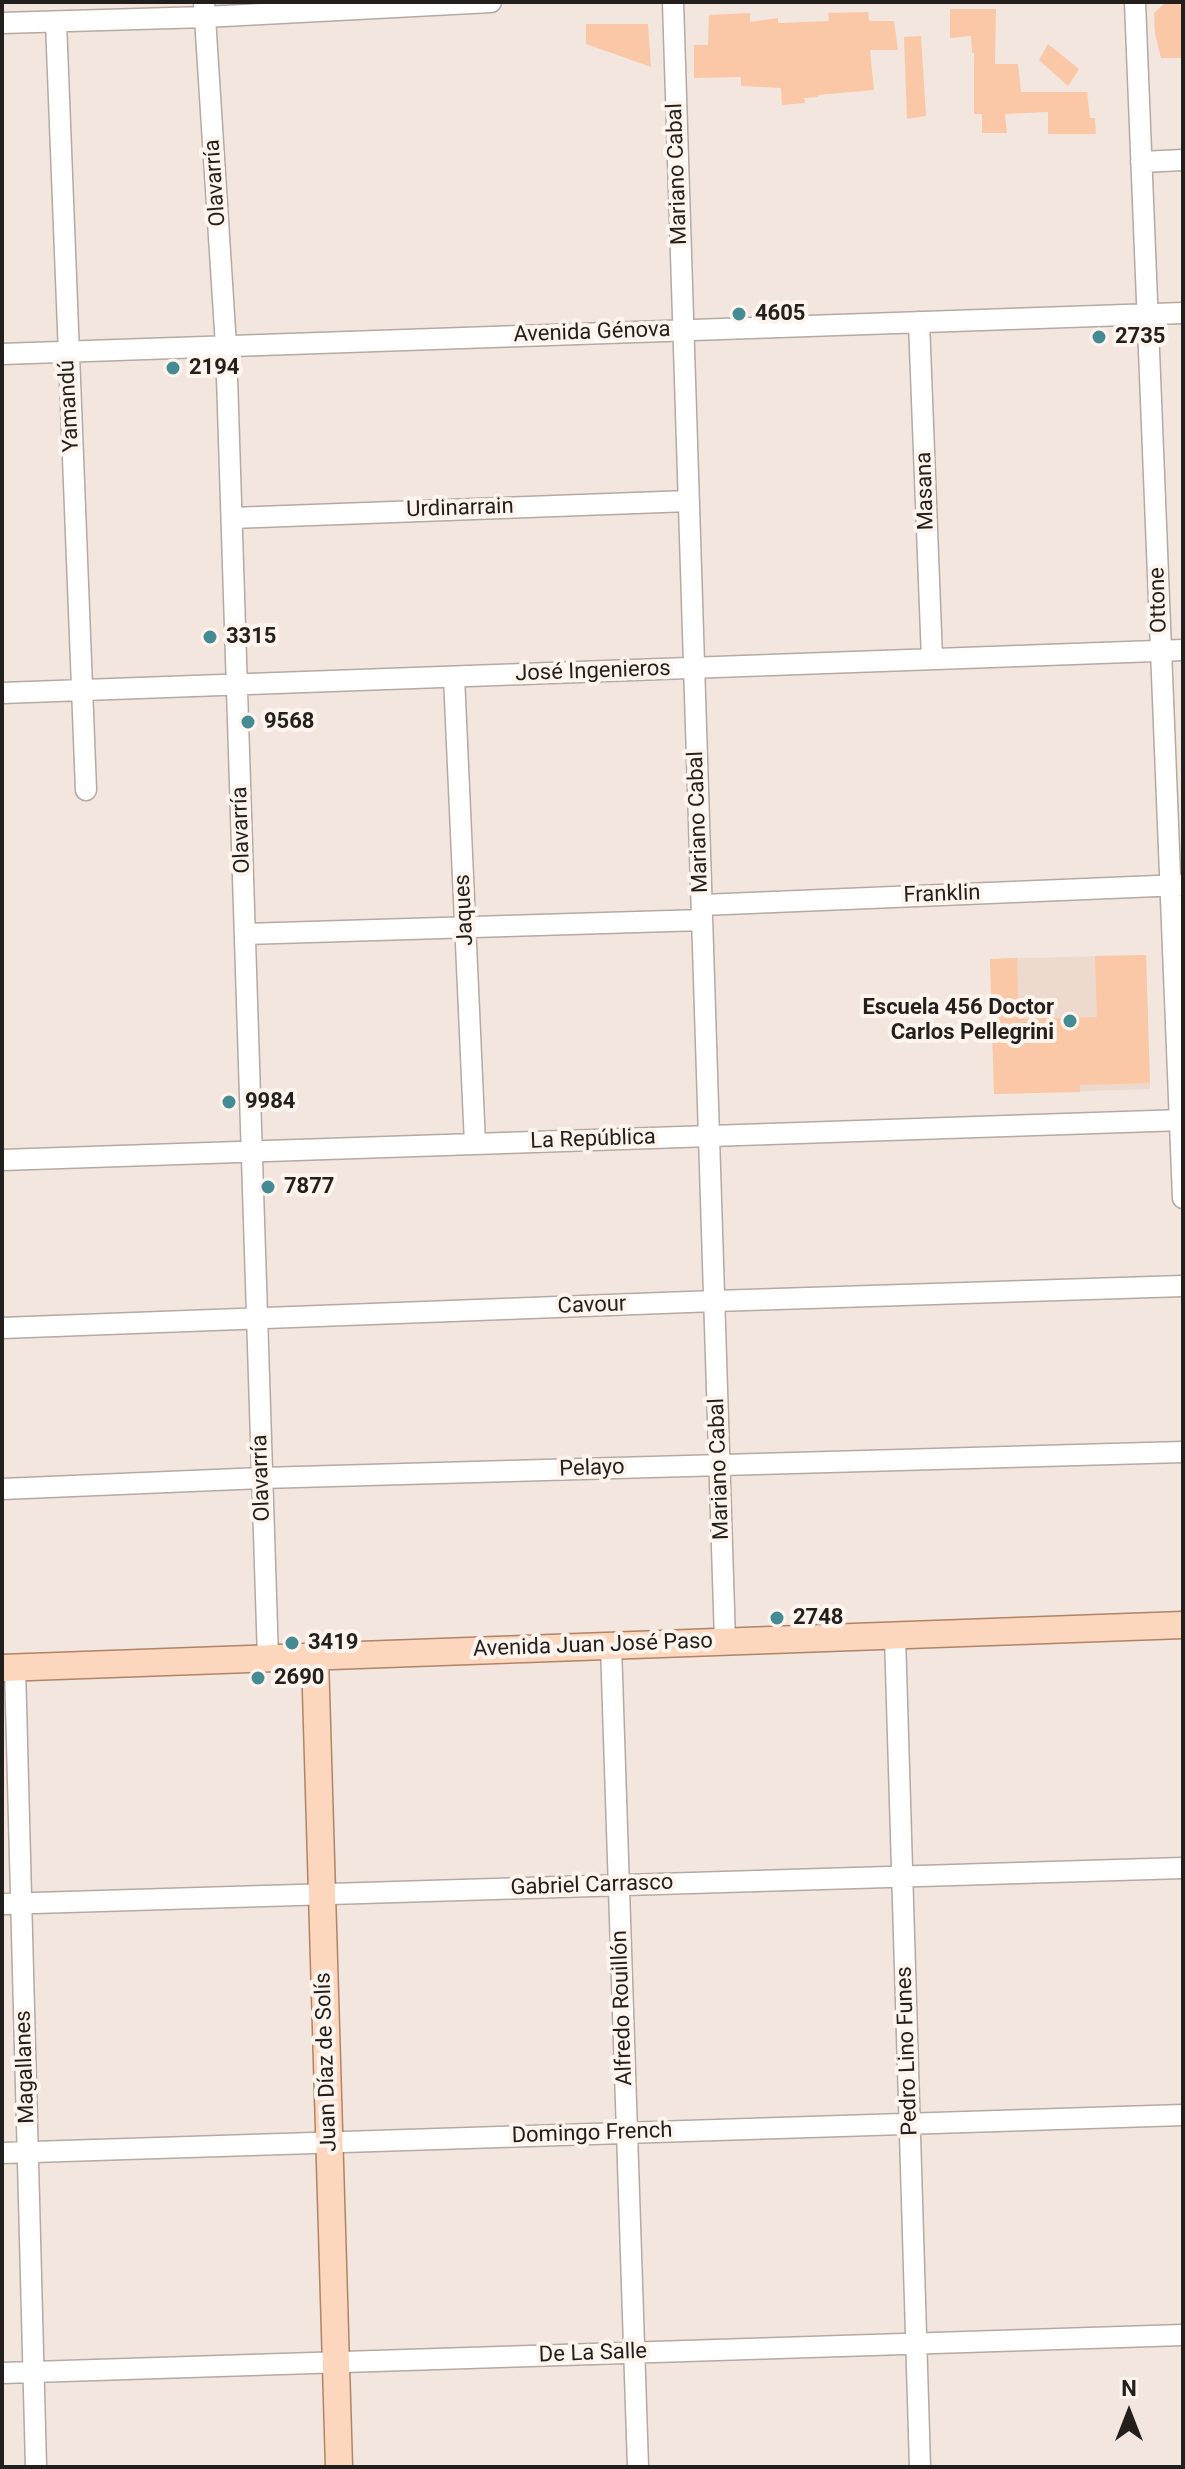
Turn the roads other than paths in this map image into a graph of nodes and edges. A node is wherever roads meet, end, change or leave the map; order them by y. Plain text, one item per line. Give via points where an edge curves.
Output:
1 (491, 2) edge
2 (673, 2) edge
3 (1135, 2) edge
4 (205, 9) edge
5 (56, 22) junction
6 (2, 23) edge
7 (1183, 160) edge
8 (1141, 162) junction
9 (1183, 313) edge
10 (1147, 315) junction
11 (919, 322) junction
12 (683, 330) junction
13 (226, 346) junction
14 (68, 351) junction
15 (2, 354) edge
16 (689, 501) junction
17 (232, 518) junction
18 (1183, 650) edge
19 (1161, 651) junction
20 (932, 659) junction
21 (694, 668) junction
22 (454, 677) junction
23 (237, 685) junction
24 (83, 690) junction
25 (2, 693) edge
26 (86, 790) dead end
27 (1177, 885) edge
28 (702, 912) junction
29 (466, 927) junction
30 (245, 934) junction
31 (1181, 1120) edge
32 (709, 1136) junction
33 (475, 1144) junction
34 (252, 1152) junction
35 (2, 1160) edge
36 (1183, 1198) edge
37 (1183, 1286) edge
38 (715, 1301) junction
39 (257, 1319) junction
40 (2, 1328) edge
41 (1183, 1452) edge
42 (720, 1466) junction
43 (262, 1478) junction
44 (2, 1489) edge
45 (1183, 1625) edge
46 (895, 1636) junction
47 (725, 1641) junction
48 (611, 1646) junction
49 (315, 1657) junction
50 (268, 1658) junction
51 (8, 1667) edge
52 (1183, 1868) edge
53 (902, 1876) junction
54 (619, 1885) junction
55 (322, 1894) junction
56 (12, 1904) edge
57 (1183, 2115) edge
58 (910, 2124) junction
59 (627, 2133) junction
60 (330, 2142) junction
61 (28, 2152) junction
62 (2, 2153) edge
63 (1183, 2335) edge
64 (917, 2343) junction
65 (635, 2352) junction
66 (336, 2362) junction
67 (34, 2372) junction
68 (2, 2373) edge
69 (36, 2467) edge
70 (339, 2467) edge
71 (638, 2467) edge
72 (920, 2467) edge

1 - 4 street
2 - 12 street, Mariano Cabal
3 - 8 street, Ottone
4 - 5 street
4 - 13 street, Olavarría
5 - 6 street
5 - 14 street, Yamandú
7 - 8 street
8 - 10 street, Ottone
9 - 10 street, Avenida Génova
10 - 11 street, Avenida Génova
10 - 19 street, Ottone
11 - 12 street, Avenida Génova
11 - 20 street, Masana
12 - 13 street, Avenida Génova
12 - 16 street, Mariano Cabal
13 - 14 street, Avenida Génova
13 - 17 street, Olavarría
14 - 15 street, Avenida Génova
14 - 24 street, Yamandú
16 - 17 street, Urdinarrain
16 - 21 street, Mariano Cabal
17 - 23 street, Olavarría
18 - 19 street, José Ingenieros
19 - 20 street, José Ingenieros
19 - 27 street, Ottone
20 - 21 street, José Ingenieros
21 - 22 street, José Ingenieros
21 - 28 street, Mariano Cabal
22 - 23 street, José Ingenieros
22 - 29 street, Jaques
23 - 24 street, José Ingenieros
23 - 30 street, Olavarría
24 - 25 street, José Ingenieros
24 - 26 street, Yamandú
27 - 28 street, Franklin
27 - 31 street, Ottone
28 - 29 street, Franklin
28 - 32 street, Mariano Cabal
29 - 30 street, Franklin
29 - 33 street, Jaques
30 - 34 street, Olavarría
31 - 32 street, La República
31 - 36 street, Ottone
32 - 33 street, La República
32 - 38 street, Mariano Cabal
33 - 34 street, La República
34 - 35 street, La República
34 - 39 street, Olavarría
37 - 38 street, Cavour
38 - 39 street, Cavour
38 - 42 street, Mariano Cabal
39 - 40 street, Cavour
39 - 43 street, Olavarría
41 - 42 street, Pelayo
42 - 43 street, Pelayo
42 - 47 street, Mariano Cabal
43 - 44 street, Pelayo
43 - 50 street, Olavarría
45 - 46 main road, Avenida Juan José Paso
46 - 47 main road, Avenida Juan José Paso
46 - 53 street, Pedro Lino Funes
47 - 48 main road, Avenida Juan José Paso
48 - 49 main road, Avenida Juan José Paso
48 - 54 street, Alfredo Rouillón
49 - 50 main road, Avenida Juan José Paso
49 - 55 main road, Juan Díaz de Solís
50 - 51 main road, Avenida Juan José Paso
51 - 56 street, Magallanes
52 - 53 street, Gabriel Carrasco
53 - 54 street, Gabriel Carrasco
53 - 58 street, Pedro Lino Funes
54 - 55 street, Gabriel Carrasco
54 - 59 street, Alfredo Rouillón
55 - 56 street, Gabriel Carrasco
55 - 60 main road, Juan Díaz de Solís
56 - 61 street, Magallanes
57 - 58 street, Domingo French
58 - 59 street, Domingo French
58 - 64 street, Pedro Lino Funes
59 - 60 street, Domingo French
59 - 65 street, Alfredo Rouillón
60 - 61 street, Domingo French
60 - 66 main road, Juan Díaz de Solís
61 - 62 street, Domingo French
61 - 67 street, Magallanes
63 - 64 street, De La Salle
64 - 65 street, De La Salle
64 - 72 street, Pedro Lino Funes
65 - 66 street, De La Salle
65 - 71 street, Alfredo Rouillón
66 - 67 street, De La Salle
66 - 70 main road, Juan Díaz de Solís
67 - 68 street, De La Salle
67 - 69 street, Magallanes

